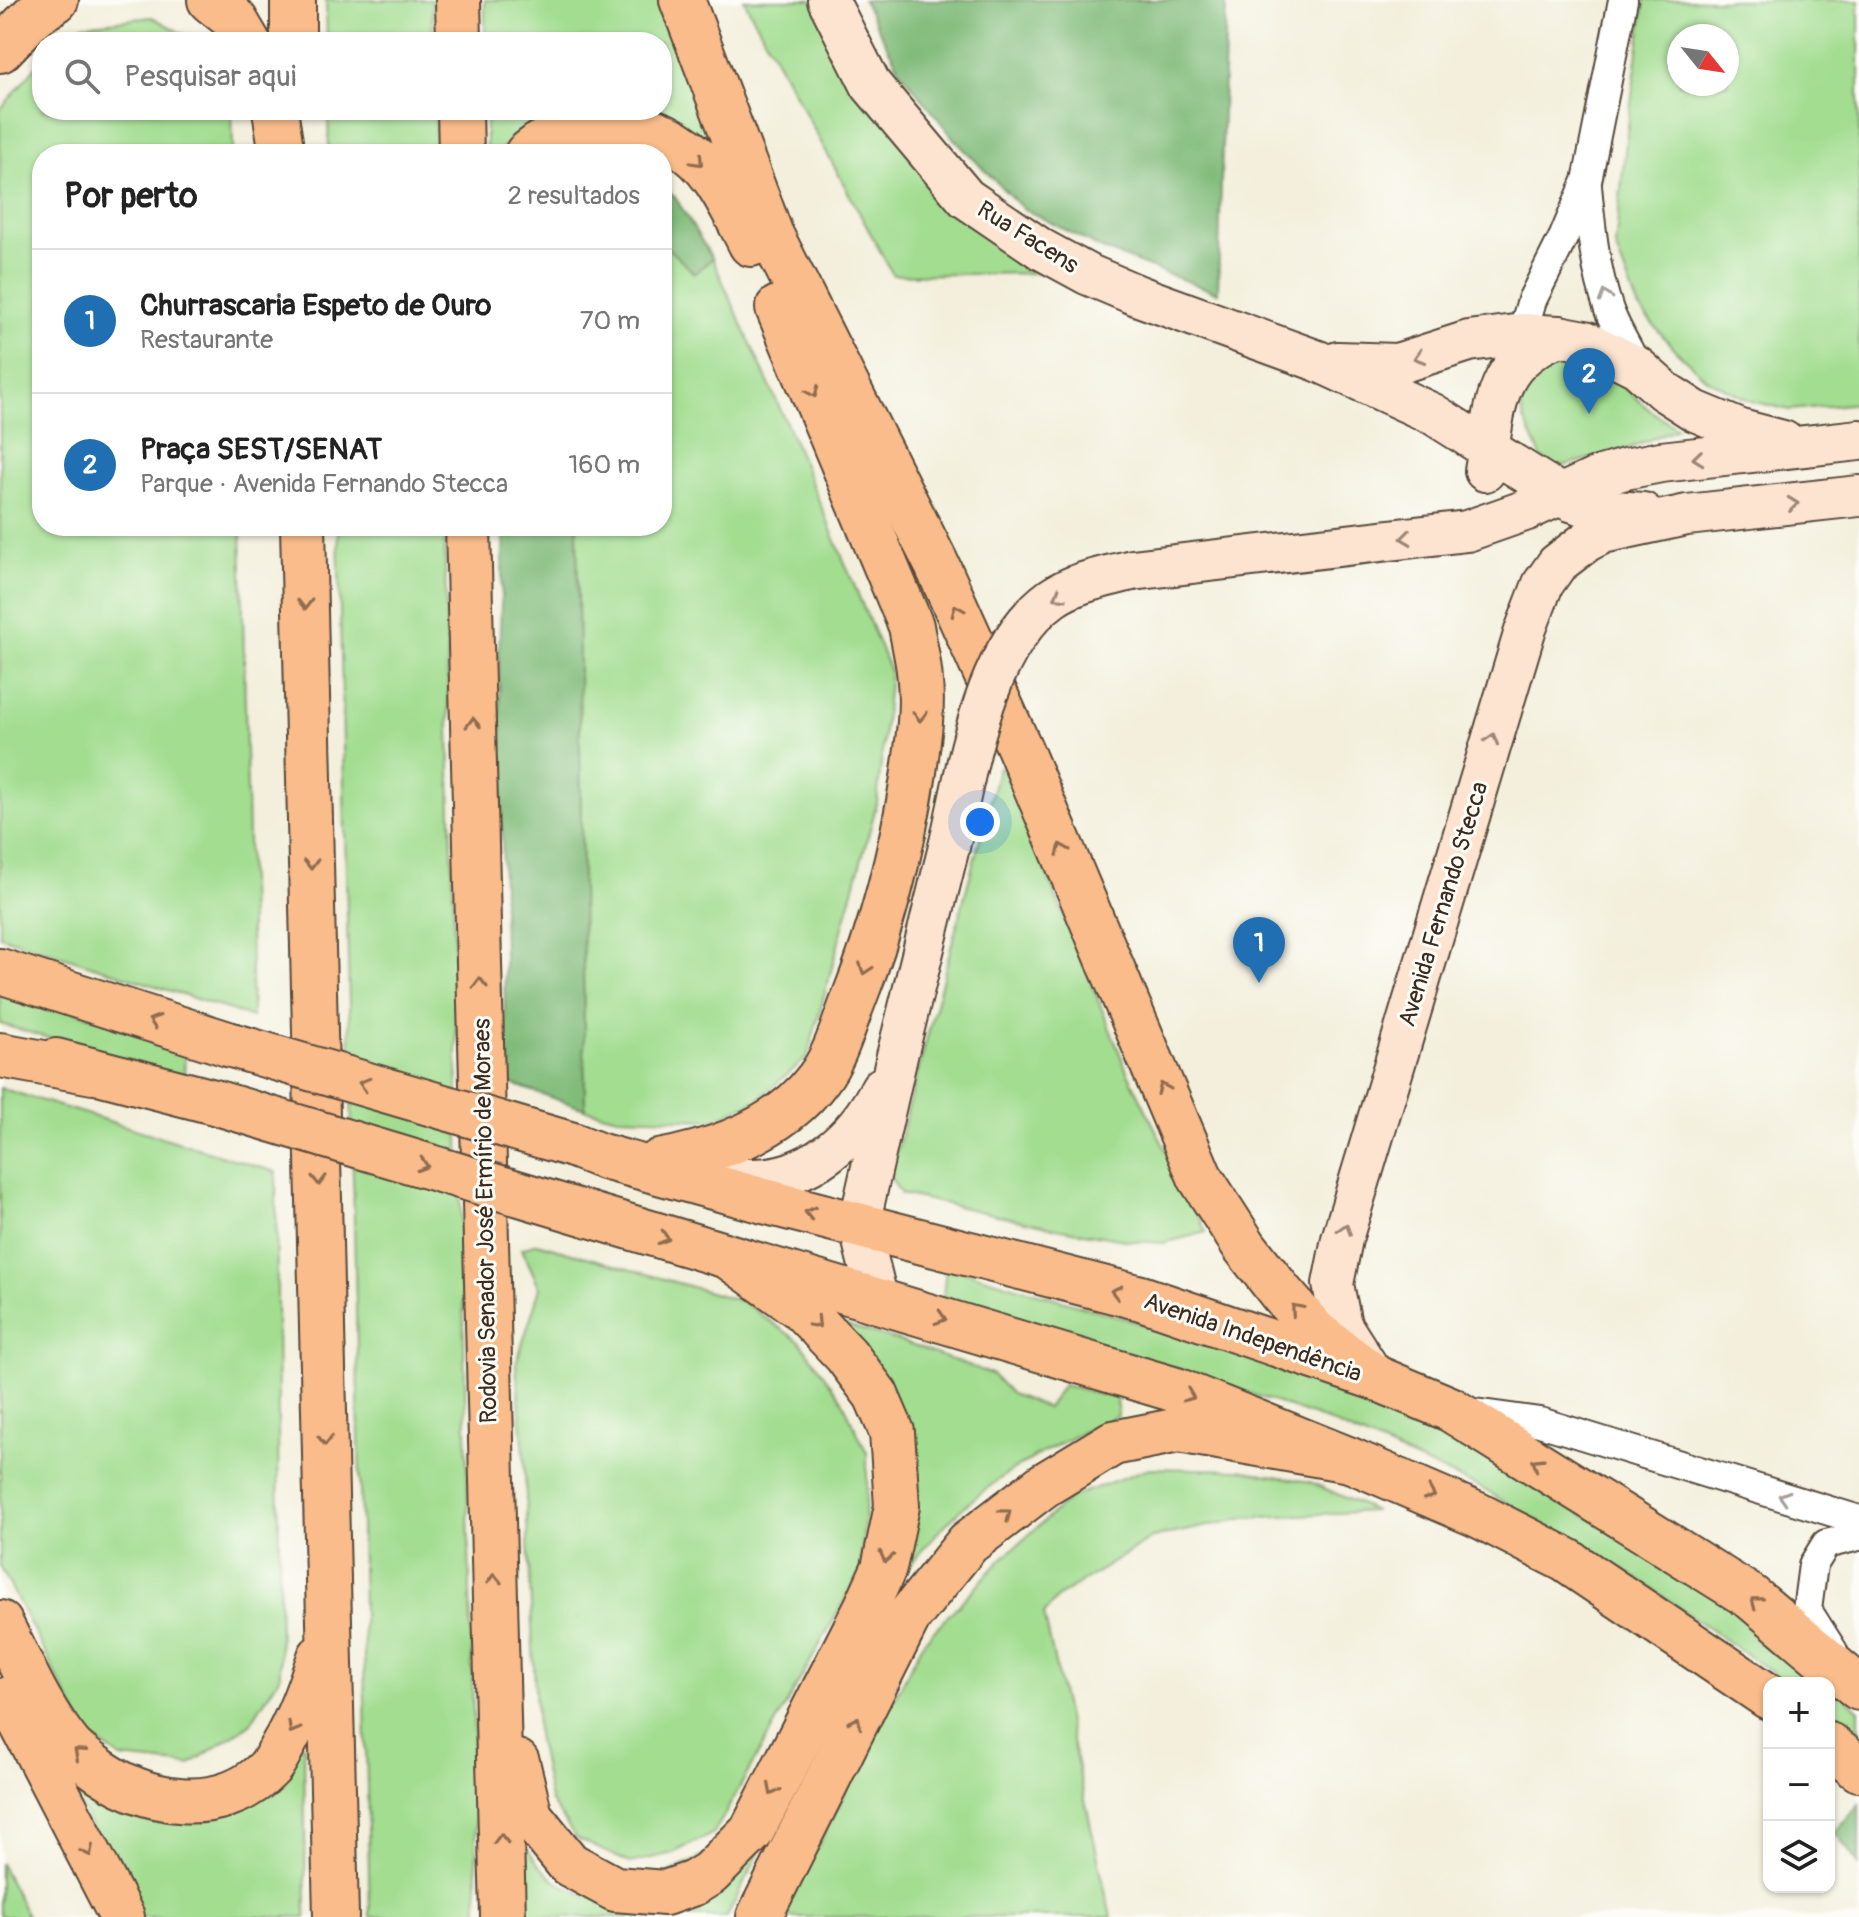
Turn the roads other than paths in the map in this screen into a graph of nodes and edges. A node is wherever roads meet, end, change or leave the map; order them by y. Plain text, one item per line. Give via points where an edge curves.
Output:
1 (9, 0) edge
2 (56, 0) edge
3 (210, 0) edge
4 (293, 0) edge
5 (458, 0) edge
6 (682, 0) edge
7 (828, 0) edge
8 (1623, 0) edge
9 (0, 15) edge
10 (242, 32) edge
11 (293, 32) edge
12 (459, 32) edge
13 (0, 50) edge
14 (277, 120) edge
15 (294, 120) edge
16 (460, 120) edge
17 (280, 144) edge
18 (295, 144) edge
19 (461, 144) edge
20 (540, 144) edge
21 (1587, 181) junction
22 (1524, 349) junction
23 (1318, 361) junction
24 (1637, 367) junction
25 (1859, 440) edge
26 (1799, 445) junction
27 (1487, 459) junction
28 (1545, 485) junction
29 (1859, 496) edge
30 (1687, 515) junction
31 (1467, 531) junction
32 (303, 536) edge
33 (468, 536) edge
34 (0, 971) edge
35 (0, 1045) edge
36 (0, 1055) edge
37 (897, 1056) junction
38 (93, 1072) junction
39 (579, 1147) junction
40 (659, 1162) junction
41 (859, 1225) junction
42 (732, 1259) junction
43 (886, 1302) junction
44 (1376, 1378) junction
45 (1450, 1409) junction
46 (1350, 1460) junction
47 (1859, 1520) edge
48 (1859, 1536) edge
49 (0, 1623) edge
50 (330, 1629) junction
51 (0, 1683) edge
52 (497, 1685) junction
53 (1857, 1687) edge
54 (1763, 1693) edge
55 (1834, 1749) edge
56 (1859, 1769) edge
57 (122, 1917) edge
58 (336, 1917) edge
59 (503, 1917) edge
60 (759, 1917) edge

1 - 9 main road
2 - 13 main road
3 - 10 main road
4 - 11 main road
5 - 12 main road
44 -> 6 main road via 1315,1332 1245,1247 1200,1177 936,563 771,235
7 - 23 main road, Rua Facens via 871,85 966,198 1087,274
8 - 21 street
14 - 17 main road
15 - 18 main road
16 - 19 main road
20 -> 40 main road via 592,123 626,123 663,134 715,178 750,242 886,564 911,626 921,681 916,761 890,886 858,989 825,1067 779,1117 704,1153
21 - 22 street
24 -> 21 street via 1600,282
22 -> 23 main road, Rua Facens via 1469,341 1397,364
22 - 24 main road via 1585,341
22 - 27 main road via 1491,427
22 - 28 main road via 1501,427 1511,451
23 - 27 main road, Rua Facens via 1433,414
24 - 26 main road via 1695,411
25 - 26 main road
26 -> 28 main road via 1661,462
27 - 28 main road, Rua Facens
27 - 31 main road via 1489,505
28 - 30 main road, Avenida Fernando Stecca via 1599,510
28 - 31 main road via 1516,515
30 -> 29 main road, Avenida Fernando Stecca
44 -> 30 main road, Avenida Fernando Stecca via 1341,1325 1333,1284 1342,1239 1525,631 1543,584 1568,554 1603,533
31 -> 37 main road, bridge via 1132,570 1087,581 1052,598 1019,630 1000,660 978,724
32 -> 50 main road
52 -> 33 main road, Rodovia Senador José Ermírio de Moraes
39 -> 34 main road, Avenida Independência, bridge
35 - 38 main road
36 - 38 main road
37 - 40 main road via 862,1121 802,1170 747,1179
37 - 41 main road
38 -> 42 main road, bridge via 214,1102
39 - 40 main road
41 -> 39 main road, Avenida Independência
41 - 43 main road via 876,1293
44 -> 41 main road, Avenida Independência via 1141,1298
42 - 43 main road
42 -> 52 main road via 801,1308 876,1395 892,1432 897,1506 884,1568 752,1831 710,1873 665,1893 615,1889 569,1864 530,1816
43 -> 46 main road via 1176,1390
44 - 45 main road, Avenida Independência
47 -> 45 street via 1540,1422
53 -> 45 main road, Avenida Independência via 1751,1597
46 -> 54 main road via 1566,1560
60 -> 46 main road via 909,1616 968,1543 1044,1485 1113,1443 1179,1430
48 - 53 street via 1826,1544 1813,1565 1807,1610
50 -> 49 main road via 300,1716 271,1767 237,1793 175,1801 143,1794 70,1747
50 - 58 main road
51 -> 57 main road
59 -> 52 main road, Rodovia Senador José Ermírio de Moraes
55 - 56 main road

